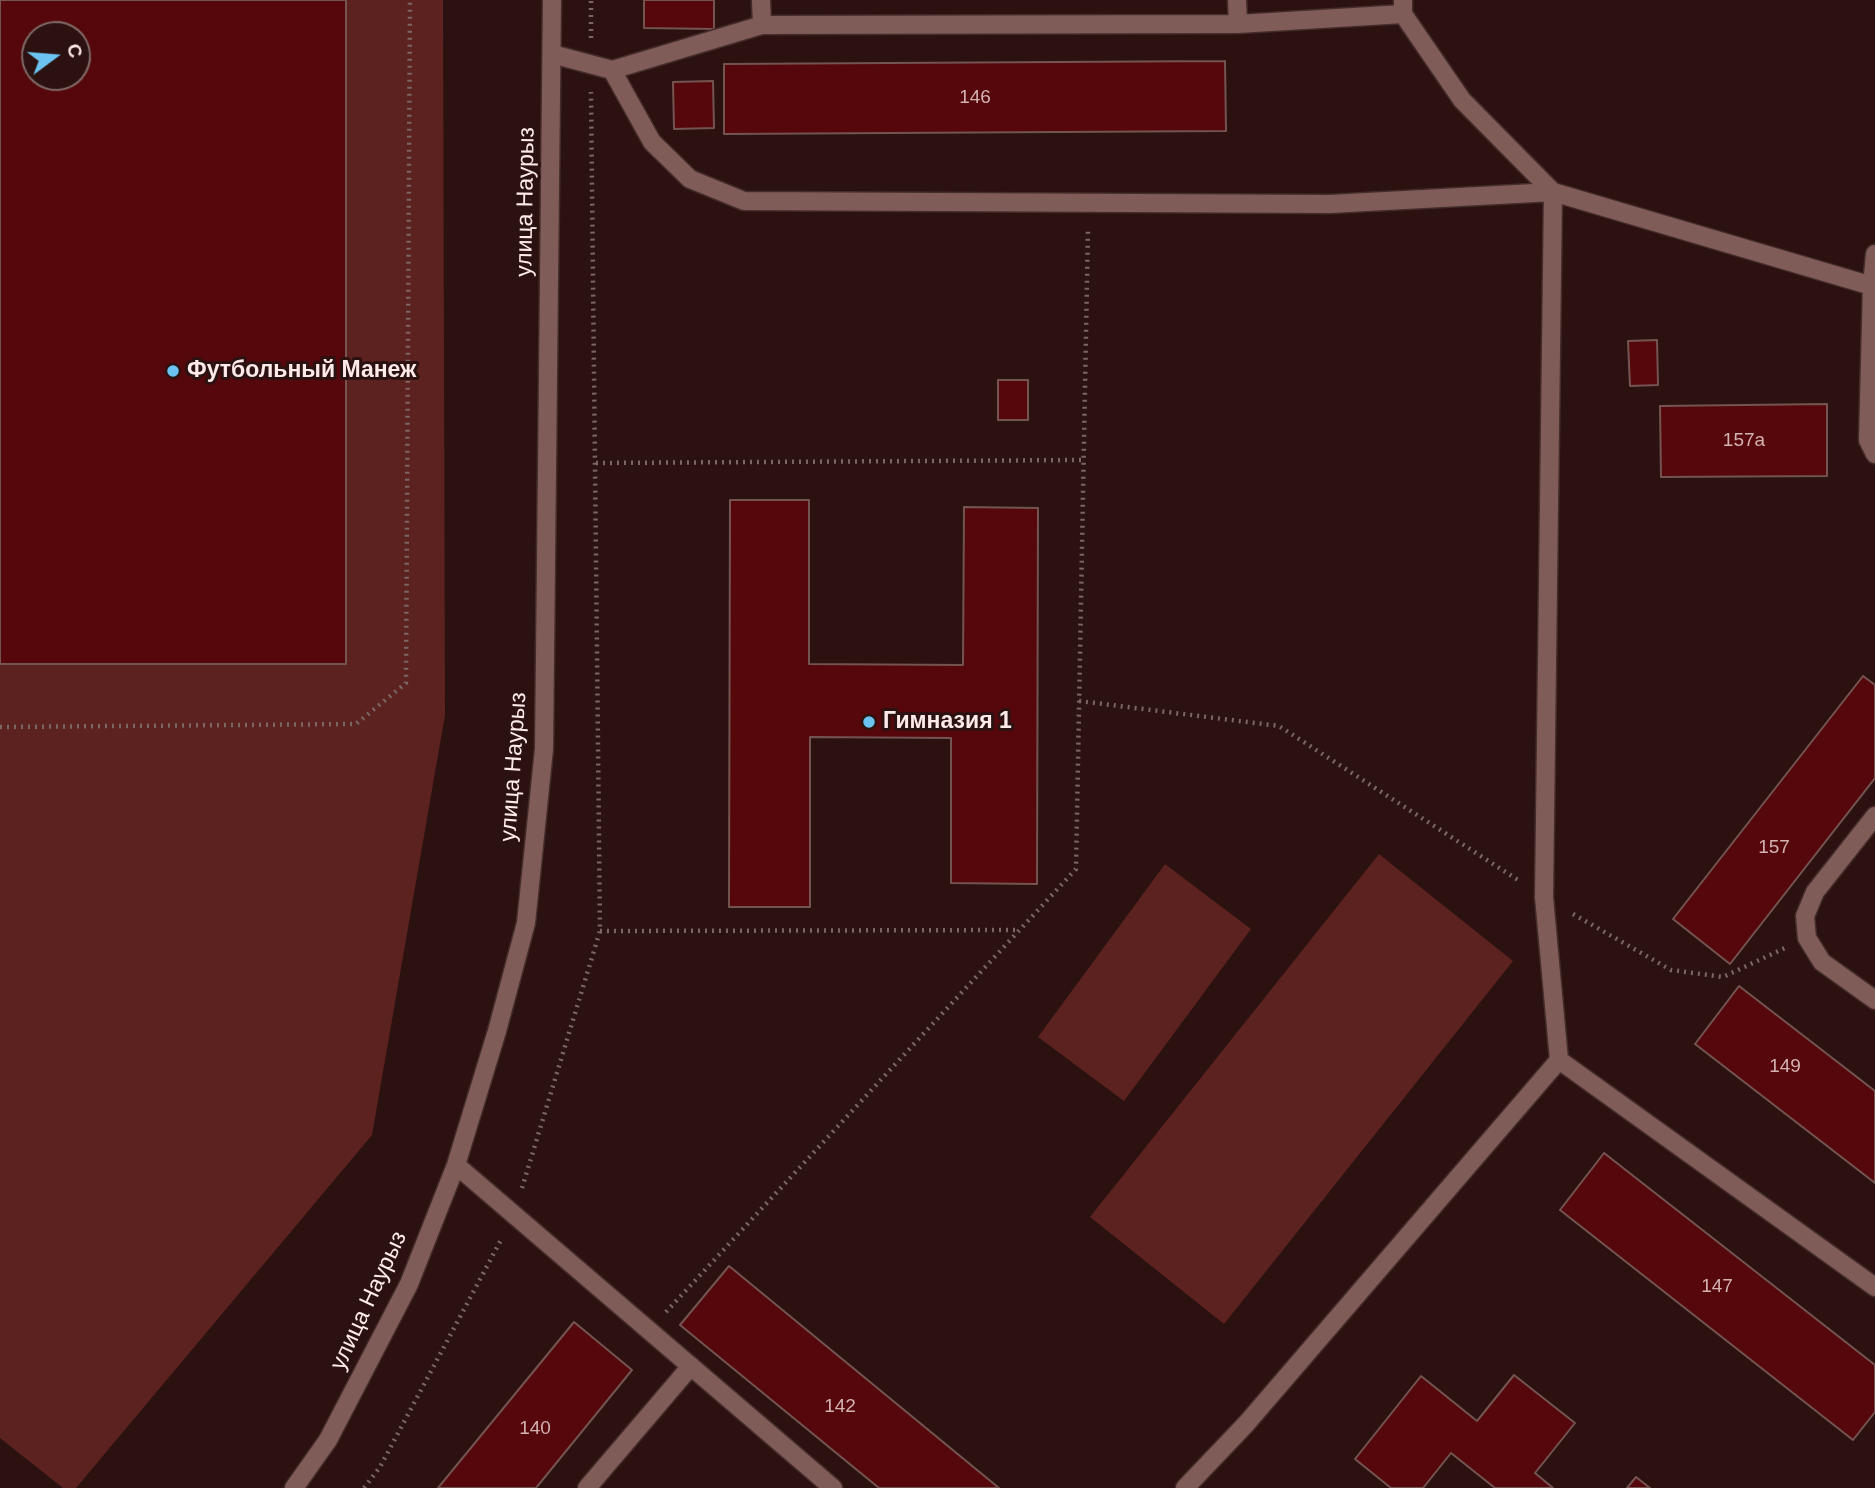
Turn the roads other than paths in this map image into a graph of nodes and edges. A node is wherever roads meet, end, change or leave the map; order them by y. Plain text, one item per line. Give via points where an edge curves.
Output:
1 (552, 0) edge
2 (761, 0) edge
3 (1237, 0) edge
4 (1403, 7) edge
5 (1238, 24) junction
6 (762, 25) junction
7 (552, 54) junction
8 (612, 70) junction
9 (1553, 192) junction
10 (1875, 254) edge
11 (1872, 286) junction
12 (1875, 454) edge
13 (1875, 816) edge
14 (1875, 1000) edge
15 (1559, 1060) junction
16 (456, 1165) junction
17 (1875, 1287) edge
18 (691, 1366) junction
19 (294, 1488) edge
20 (587, 1488) edge
21 (833, 1488) edge
22 (1185, 1488) edge

1 - 7 street, улица Наурыз
2 - 6 street
3 - 5 street
4 - 5 street
4 - 9 street via 1462,100
5 - 6 street
6 - 8 street
7 - 8 street
7 - 16 street, улица Наурыз via 544,749 526,923
8 - 9 street via 652,142 690,179 744,201 1330,204
9 - 11 street
9 - 15 street via 1544,897
10 - 11 street
11 - 12 street via 1868,440
13 - 14 street via 1815,892 1805,916 1807,938 1822,962
15 - 17 street
15 - 22 street via 1246,1424
16 - 18 street
16 - 19 street, улица Наурыз via 409,1284 328,1440
18 - 20 street
18 - 21 street

